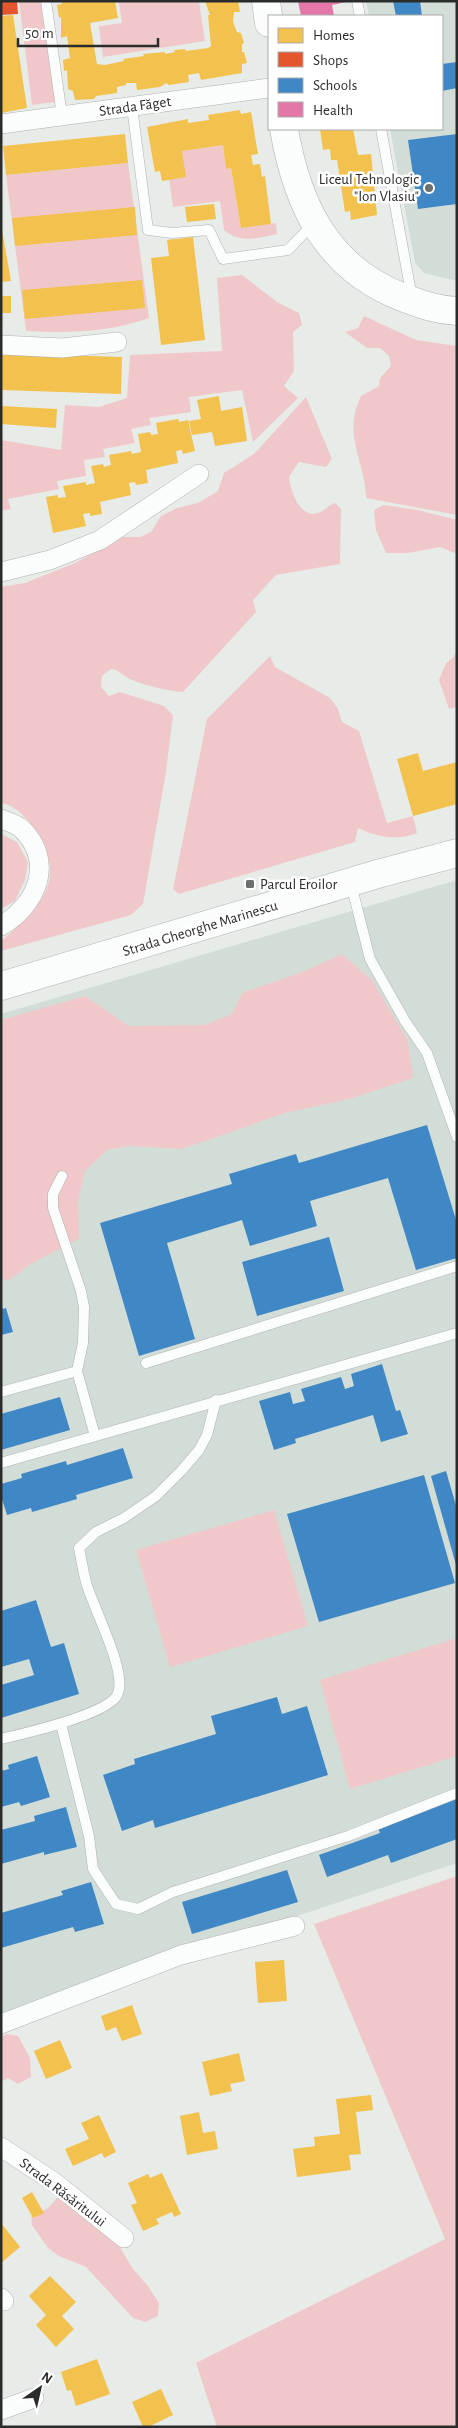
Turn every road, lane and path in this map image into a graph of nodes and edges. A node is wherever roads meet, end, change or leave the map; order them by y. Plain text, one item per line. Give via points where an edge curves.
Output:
1 (46, 1) edge
2 (266, 1) edge
3 (357, 1) edge
4 (360, 15) edge
5 (268, 16) edge
6 (268, 88) edge
7 (132, 106) junction
8 (62, 116) junction
9 (1, 124) edge
10 (284, 130) edge
11 (381, 130) edge
12 (314, 223) junction
13 (412, 301) junction
14 (457, 311) edge
15 (118, 342) dead end
16 (1, 345) edge
17 (199, 474) dead end
18 (1, 572) edge
19 (1, 819) edge
20 (457, 853) edge
21 (351, 883) junction
22 (1, 926) edge
23 (1, 986) edge
24 (457, 1137) edge
25 (62, 1176) dead end
26 (457, 1266) edge
27 (457, 1333) edge
28 (146, 1363) dead end
29 (77, 1371) junction
30 (1, 1392) edge
31 (216, 1400) junction
32 (94, 1436) junction
33 (1, 1463) edge
34 (61, 1724) junction
35 (1, 1739) edge
36 (457, 1793) edge
37 (295, 1926) dead end
38 (1, 2024) edge
39 (1, 2147) edge
40 (124, 2238) dead end
41 (34, 2398) dead end
42 (1, 2410) edge

1 - 8 lane
2 - 5 main road
3 - 4 lane
6 - 7 street, Strada Făget
7 - 8 street, Strada Făget
7 - 12 lane via 148,230 172,233 209,230 223,260 288,250
8 - 9 street, Strada Făget
10 - 12 main road via 299,190
11 - 13 lane
12 - 13 main road via 342,260 381,289
13 - 14 main road via 435,310
15 - 16 street via 62,348
17 - 18 street via 100,540 50,560
19 - 22 street via 21,828 38,850 40,869 37,886 26,906
20 - 21 main road, Strada Gheorghe Marinescu
21 - 23 main road, Strada Gheorghe Marinescu
21 - 24 lane via 370,959 405,1022 427,1053
25 - 29 lane via 53,1194 53,1208 84,1307
26 - 28 lane
27 - 31 lane
29 - 30 lane
29 - 32 lane
31 - 32 lane
31 - 34 lane via 207,1435 182,1470 156,1496 96,1532 79,1548 86,1582 118,1666 121,1684 116,1698
32 - 33 lane
34 - 35 lane
34 - 36 lane via 89,1836 93,1869 116,1904 138,1909 173,1892 348,1836
37 - 38 street via 181,1955
39 - 40 street, Strada Răsăritului via 54,2182
41 - 42 street

